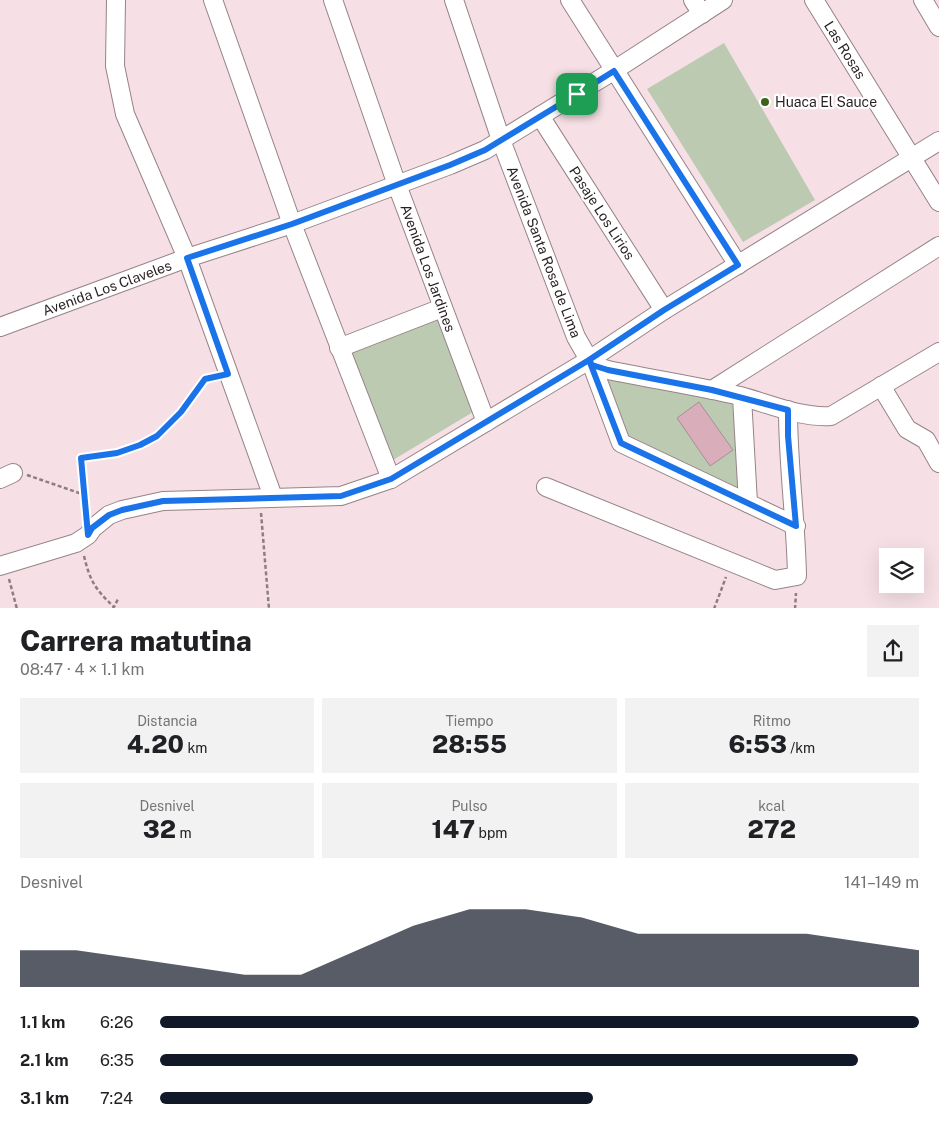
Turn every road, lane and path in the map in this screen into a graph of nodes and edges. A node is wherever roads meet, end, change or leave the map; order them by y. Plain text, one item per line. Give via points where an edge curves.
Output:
1 (116, 0) edge
2 (213, 0) edge
3 (333, 0) edge
4 (454, 0) edge
5 (570, 0) edge
6 (723, 0) edge
7 (814, 0) edge
8 (922, 0) edge
9 (697, 7) edge
10 (939, 27) edge
11 (614, 71) junction
12 (540, 116) junction
13 (501, 140) junction
14 (939, 141) edge
15 (911, 158) junction
16 (397, 185) junction
17 (939, 202) edge
18 (292, 224) junction
19 (939, 246) edge
20 (187, 258) junction
21 (738, 265) junction
22 (442, 308) junction
23 (664, 310) junction
24 (0, 327) edge
25 (339, 348) junction
26 (939, 352) edge
27 (591, 363) junction
28 (228, 374) junction
29 (881, 386) junction
30 (712, 390) junction
31 (742, 397) junction
32 (788, 410) junction
33 (486, 422) junction
34 (939, 463) edge
35 (7, 476) edge
36 (391, 479) junction
37 (546, 487) dead end
38 (85, 494) junction
39 (266, 498) junction
40 (748, 503) junction
41 (796, 526) junction
42 (84, 538) junction
43 (731, 562) junction
44 (3, 565) edge
45 (118, 599) dead end
46 (17, 608) edge
47 (113, 608) edge
48 (270, 608) edge
49 (714, 608) edge

1 - 20 street via 115,66 125,114
2 - 18 street
3 - 16 street, Avenida Los Jardines
4 - 13 street, Avenida Santa Rosa de Lima
5 - 11 street
6 - 9 street, Avenida Los Claveles
7 - 15 street, Las Rosas
8 - 10 street
9 - 11 street, Avenida Los Claveles
11 - 12 street, Avenida Los Claveles
11 - 21 street
12 - 13 street, Avenida Los Claveles
12 - 23 street, Pasaje Los Lirios
13 - 16 street, Avenida Los Claveles via 485,150
13 - 27 street, Avenida Santa Rosa de Lima via 576,337
14 - 15 street
15 - 17 street, Las Rosas
15 - 21 street
16 - 18 street, Avenida Los Claveles
16 - 22 street, Avenida Los Jardines
18 - 20 street, Avenida Los Claveles
18 - 25 street
19 - 30 street
20 - 24 street, Avenida Los Claveles
20 - 28 street
21 - 23 street
22 - 25 street
22 - 33 street, Avenida Los Jardines
23 - 27 street
25 - 36 street
26 - 29 street
27 - 30 street via 608,370
27 - 33 street
27 - 40 street, Avenida Santa Rosa de Lima via 621,443
28 - 38 path via 205,379 181,412 157,436 117,453 81,458
28 - 39 street
29 - 32 street via 831,416
29 - 34 street via 907,429 926,440
30 - 31 street
31 - 32 street
31 - 40 street
32 - 41 street
33 - 36 street
35 - 38 path via 33,476
36 - 39 street via 341,496
37 - 43 street
38 - 42 path
39 - 42 street via 163,501 139,506 109,515
39 - 48 path
40 - 41 street, Avenida Santa Rosa de Lima
41 - 43 street via 797,576 775,580
42 - 44 street
42 - 47 path via 90,581
43 - 49 path
44 - 46 path
45 - 47 path

